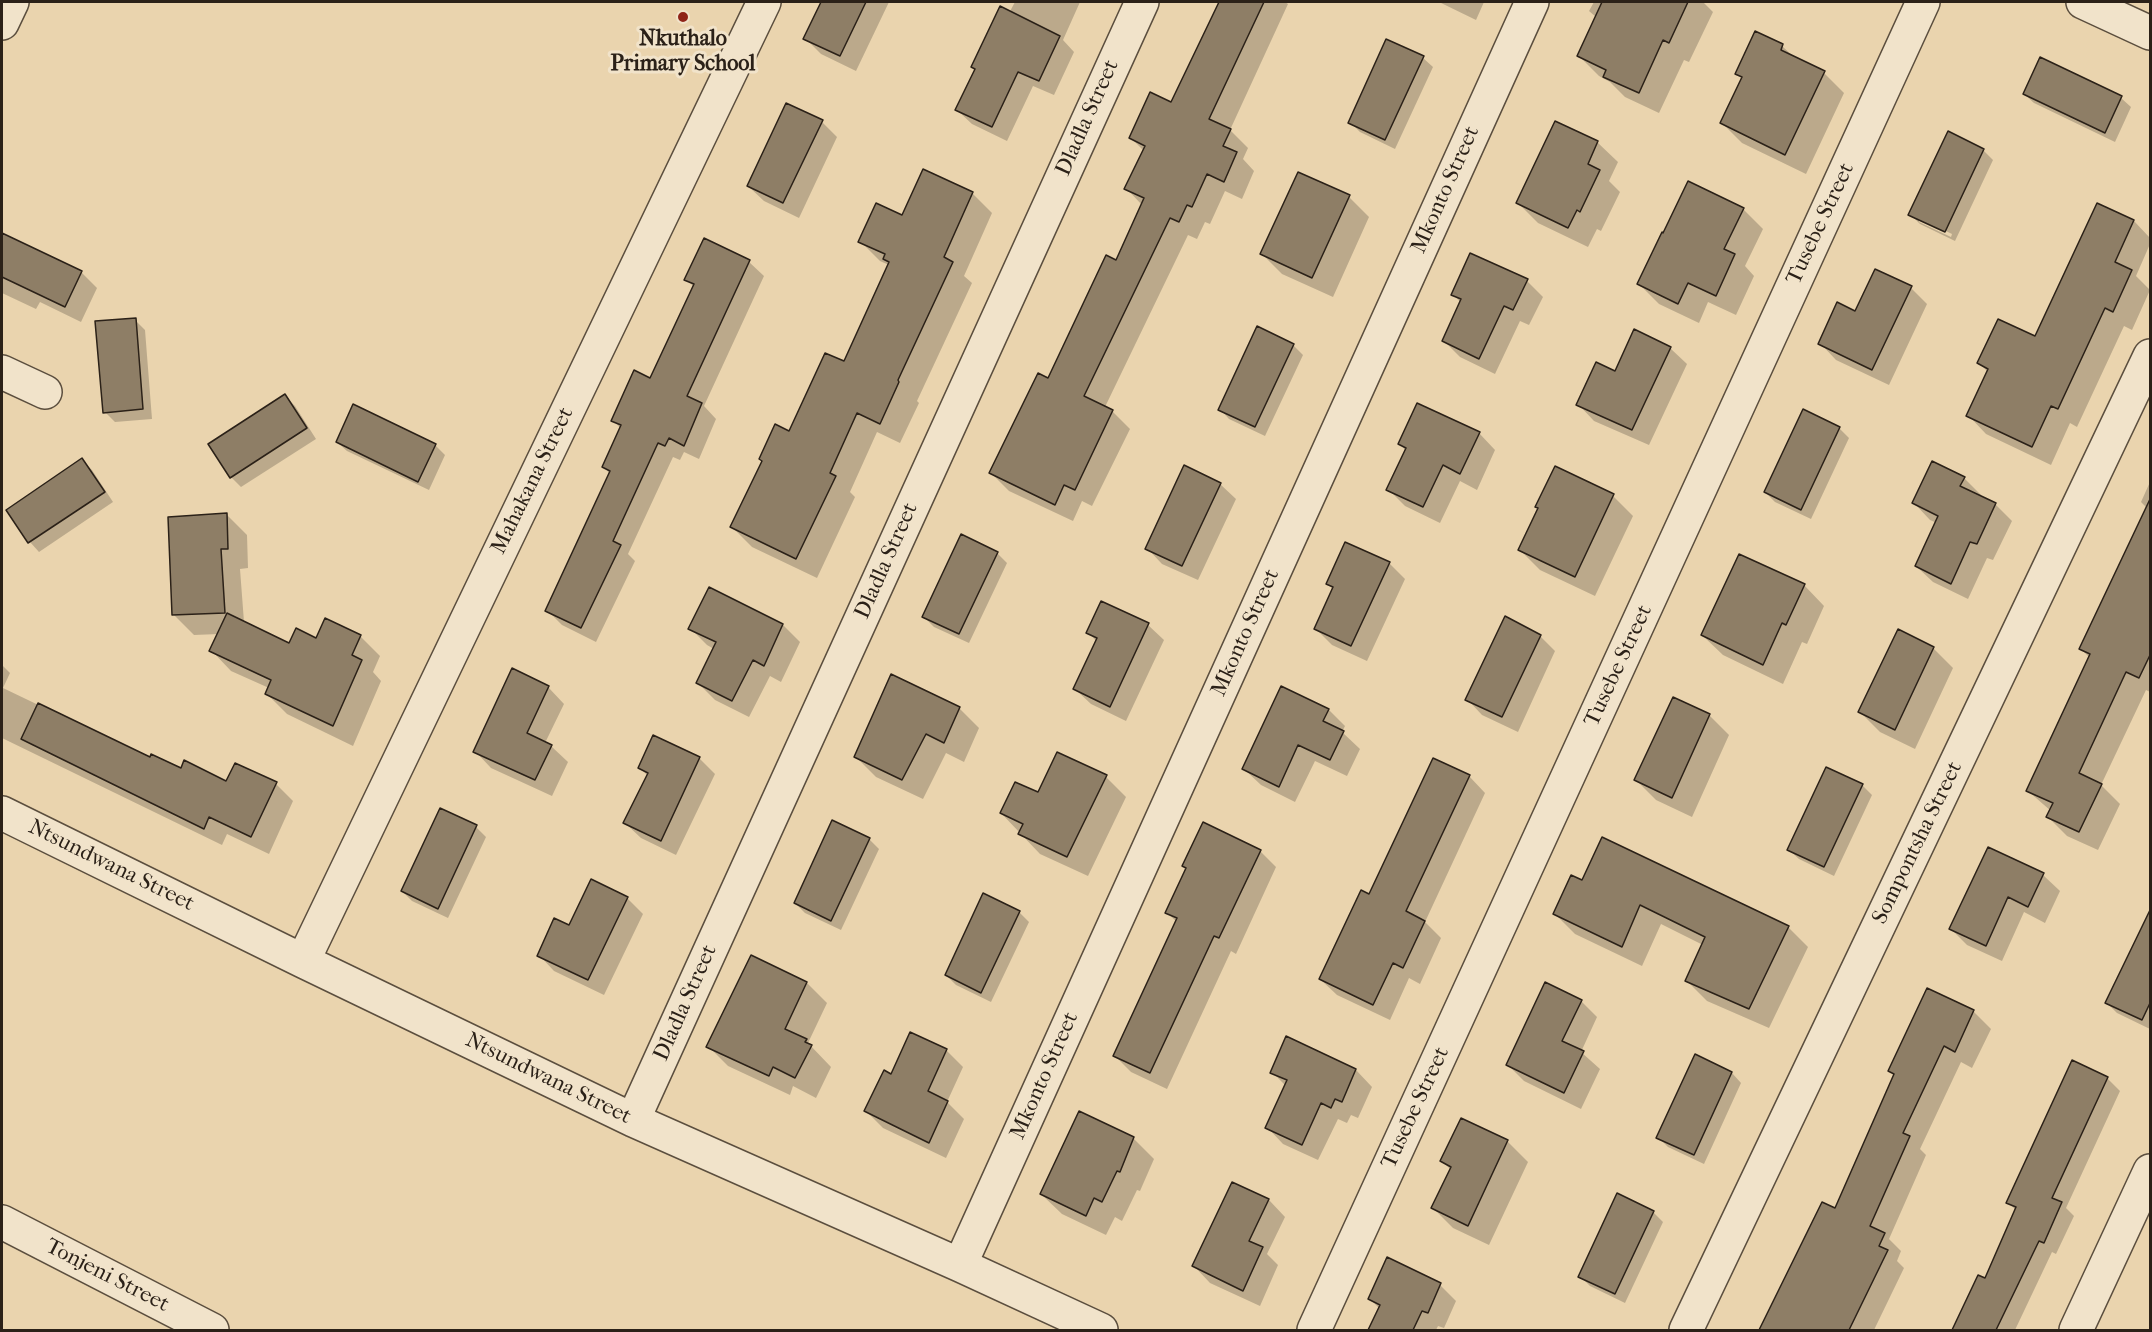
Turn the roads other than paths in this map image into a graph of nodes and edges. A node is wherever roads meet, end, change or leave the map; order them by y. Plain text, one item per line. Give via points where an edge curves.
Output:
1 (12, 2) edge
2 (764, 2) edge
3 (1142, 2) edge
4 (1532, 2) edge
5 (1923, 2) edge
6 (2083, 2) edge
7 (2, 23) edge
8 (2151, 33) edge
9 (2151, 356) edge
10 (2, 372) edge
11 (45, 392) dead end
12 (2, 813) edge
13 (303, 961) junction
14 (633, 1120) junction
15 (2151, 1172) edge
16 (3, 1227) edge
17 (960, 1264) junction
18 (212, 1330) edge
19 (1101, 1330) edge
20 (1314, 1330) edge
21 (1686, 1330) edge
22 (2076, 1330) edge

1 - 7 street
2 - 13 street, Mahakana Street
3 - 14 street, Dladla Street
4 - 17 street, Mkonto Street
5 - 20 street, Tusebe Street
6 - 8 street
9 - 21 street, Sompontsha Street
10 - 11 street
12 - 13 street, Ntsundwana Street
13 - 14 street, Ntsundwana Street
14 - 17 street, Ntsundwana Street
15 - 22 street
16 - 18 street, Tonjeni Street
17 - 19 street, Ntsundwana Street

